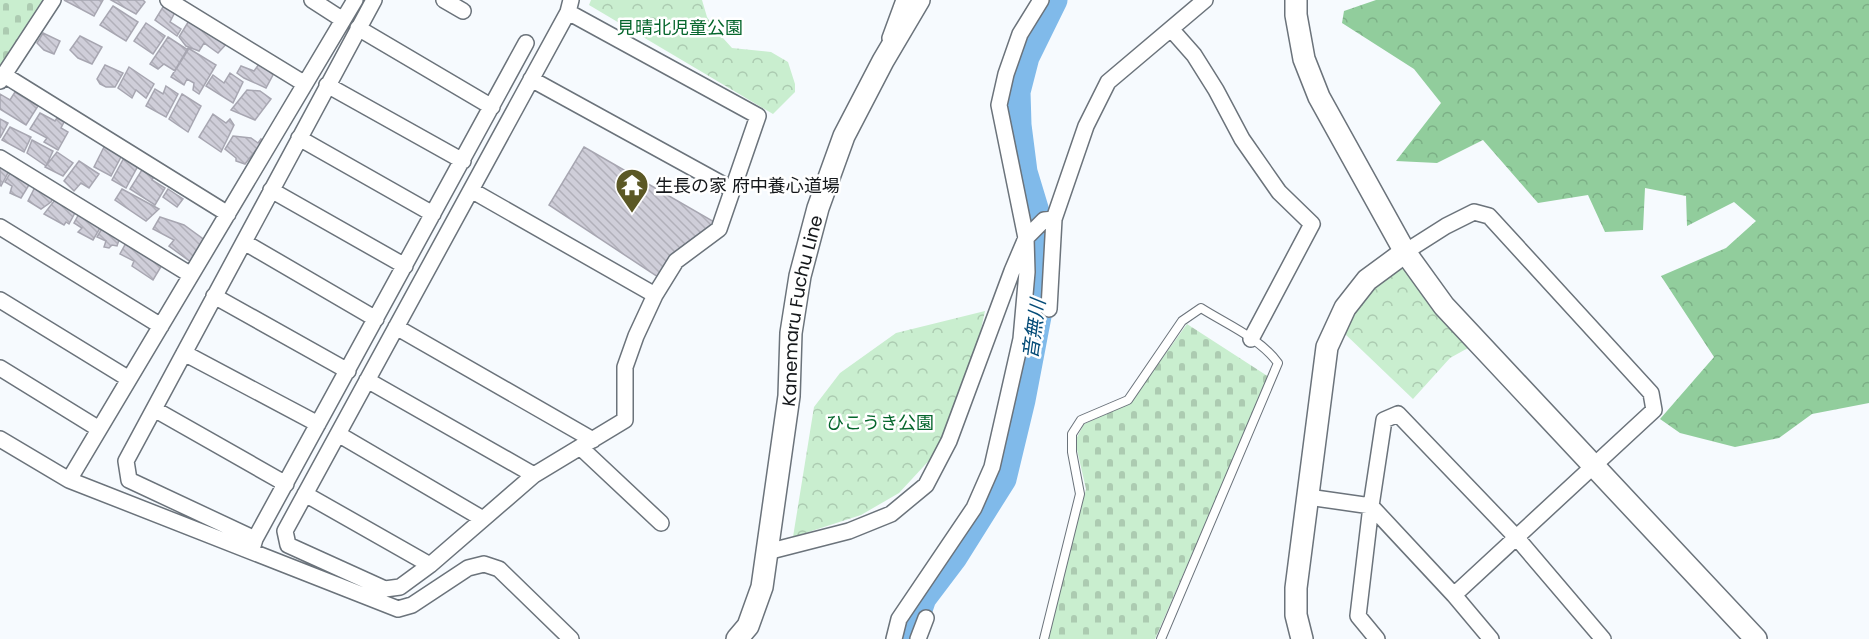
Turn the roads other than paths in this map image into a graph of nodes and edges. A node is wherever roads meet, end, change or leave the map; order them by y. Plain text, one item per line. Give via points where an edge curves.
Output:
1 (53, 0) edge
2 (168, 0) edge
3 (312, 0) edge
4 (355, 0) edge
5 (374, 0) edge
6 (444, 0) edge
7 (904, 0) edge
8 (919, 0) edge
9 (1041, 0) edge
10 (1205, 0) edge
11 (1296, 0) edge
12 (569, 6) edge
13 (463, 11) dead end
14 (344, 20) junction
15 (358, 28) junction
16 (1171, 29) junction
17 (526, 43) dead end
18 (883, 61) junction
19 (2, 78) edge
20 (531, 79) junction
21 (305, 84) junction
22 (327, 85) junction
23 (492, 107) junction
24 (299, 138) junction
25 (0, 158) edge
26 (463, 161) junction
27 (271, 190) junction
28 (471, 190) junction
29 (733, 190) junction
30 (228, 214) junction
31 (433, 214) junction
32 (1049, 220) junction
33 (0, 227) edge
34 (1026, 238) junction
35 (244, 242) junction
36 (1405, 252) junction
37 (405, 266) junction
38 (191, 275) junction
39 (655, 295) junction
40 (214, 297) junction
41 (0, 300) edge
42 (1049, 309) dead end
43 (376, 319) junction
44 (161, 326) junction
45 (396, 327) junction
46 (1251, 339) junction
47 (184, 352) junction
48 (0, 368) edge
49 (348, 371) junction
50 (129, 379) junction
51 (367, 380) junction
52 (154, 409) junction
53 (318, 424) junction
54 (99, 429) junction
55 (338, 434) junction
56 (0, 439) edge
57 (586, 443) junction
58 (1593, 466) junction
59 (534, 475) junction
60 (69, 480) junction
61 (286, 483) junction
62 (305, 494) junction
63 (1308, 497) junction
64 (1371, 506) junction
65 (483, 519) junction
66 (661, 524) dead end
67 (1516, 537) junction
68 (253, 546) junction
69 (767, 552) junction
70 (430, 565) junction
71 (360, 587) junction
72 (1454, 595) junction
73 (926, 618) dead end
74 (572, 639) edge
75 (737, 639) edge
76 (894, 639) edge
77 (918, 639) edge
78 (1044, 639) edge
79 (1161, 639) edge
80 (1302, 639) edge
81 (1377, 639) edge
82 (1491, 639) edge
83 (1603, 639) edge
84 (1756, 639) edge

1 - 19 street
2 - 21 street
3 - 14 street
4 - 14 street
5 - 15 street
6 - 13 street
7 - 18 street
8 - 18 street, Kanemaru Fuchu Line
9 - 34 street via 1020,34 999,105
10 - 16 street
11 - 36 street via 1304,59 1319,97
12 - 20 street
12 - 29 street via 758,116
14 - 21 street
15 - 22 street
15 - 23 street
16 - 32 street via 1108,82
16 - 46 street via 1194,55 1242,139 1279,192 1312,224
17 - 23 street
18 - 69 street, Kanemaru Fuchu Line via 843,136 800,276 791,333 789,396
19 - 30 street
20 - 28 street
20 - 29 street
21 - 30 street
22 - 24 street
22 - 26 street
23 - 26 street
24 - 27 street
24 - 31 street
25 - 38 street
26 - 31 street
27 - 35 street
27 - 37 street
28 - 39 street
28 - 45 street
29 - 39 street via 719,230 676,261
30 - 38 street
31 - 37 street
32 - 34 street
32 - 42 street
33 - 44 street
34 - 69 street via 949,441 926,485 891,514 849,531
34 - 76 street via 1021,339 992,467 974,508 899,619
35 - 40 street
35 - 43 street
36 - 58 street via 1444,306
36 - 58 street via 1474,212 1489,216 1651,393 1654,410
36 - 63 street via 1367,280 1345,308 1327,347
37 - 43 street
38 - 44 street
39 - 57 street via 626,367 625,420
40 - 47 street
40 - 49 street
41 - 50 street
43 - 49 street
44 - 50 street
45 - 51 street
45 - 57 street
46 - 78 lane via 1201,308 1182,321 1128,400 1081,420 1072,434 1080,494
46 - 79 lane via 1278,363
47 - 52 street
47 - 53 street
48 - 54 street
49 - 53 street
50 - 54 street
51 - 55 street
51 - 59 street
52 - 61 street
52 - 68 street via 126,461 129,480
53 - 61 street
54 - 60 street
55 - 62 street
55 - 65 street
56 - 60 street
57 - 59 street
57 - 66 street
58 - 67 street
58 - 84 street
59 - 65 street
60 - 68 street
61 - 68 street
62 - 70 street
62 - 71 street via 285,531 288,545
63 - 64 street
63 - 80 street via 1296,588 1296,615
64 - 67 street via 1384,420 1398,414
64 - 72 street
64 - 81 street via 1358,616
65 - 70 street
67 - 72 street
67 - 83 street
68 - 71 street
69 - 75 street, Kanemaru Fuchu Line via 759,596 748,626
70 - 71 street via 400,587
71 - 74 street via 398,609 412,605 468,568 484,564 499,569
72 - 82 street
73 - 77 street

